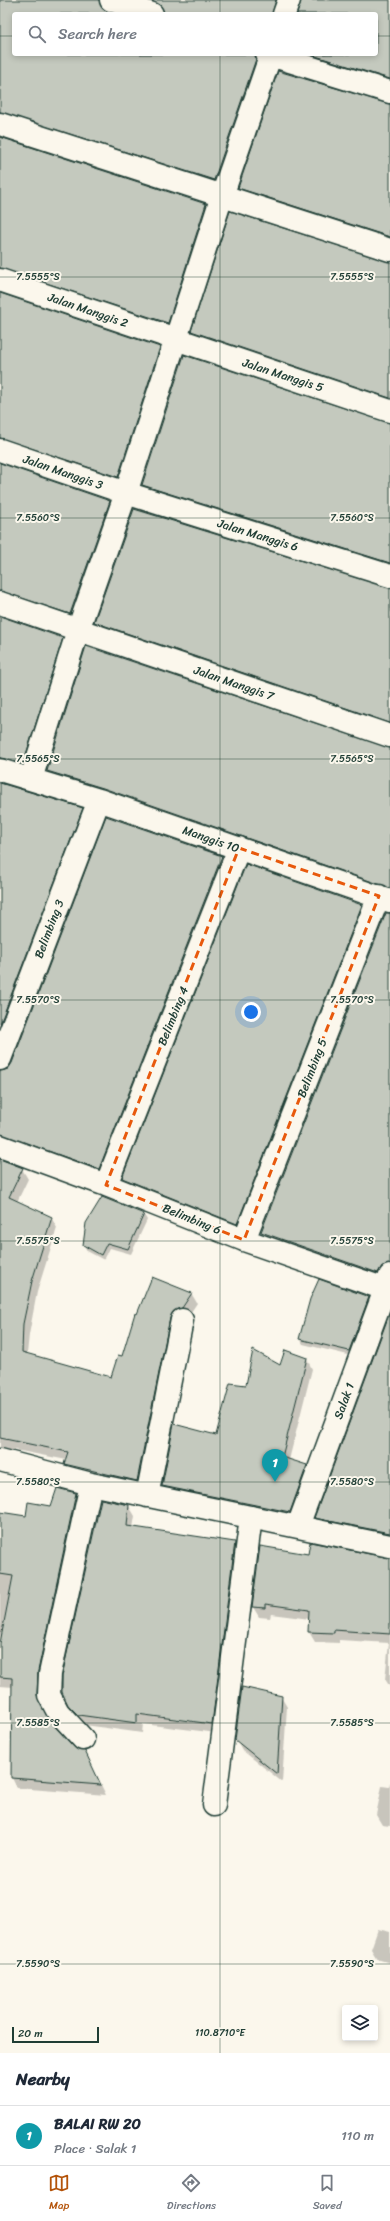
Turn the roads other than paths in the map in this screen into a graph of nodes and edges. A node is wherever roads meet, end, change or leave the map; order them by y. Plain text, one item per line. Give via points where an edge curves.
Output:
1 (111, 0) edge
2 (289, 0) edge
3 (146, 12) edge
4 (285, 12) edge
5 (269, 56) edge
6 (276, 56) edge
7 (390, 92) edge
8 (0, 124) edge
9 (222, 196) junction
10 (390, 250) edge
11 (0, 280) edge
12 (175, 340) junction
13 (390, 410) edge
14 (0, 450) edge
15 (126, 493) junction
16 (390, 576) edge
17 (0, 603) edge
18 (78, 630) junction
19 (390, 736) edge
20 (0, 770) edge
21 (31, 779) junction
22 (99, 800) junction
23 (239, 848) junction
24 (384, 898) edge
25 (0, 1059) edge
26 (0, 1146) edge
27 (106, 1185) junction
28 (244, 1240) junction
29 (387, 1283) edge
30 (182, 1320) dead end
31 (0, 1460) edge
32 (91, 1484) junction
33 (147, 1496) junction
34 (251, 1517) junction
35 (298, 1526) junction
36 (390, 1546) edge
37 (83, 1739) dead end
38 (214, 1805) dead end

1 - 3 street
2 - 4 street
5 - 9 street
6 - 7 street
8 - 9 street
9 - 10 street
9 - 12 street
11 - 12 street, Jalan Manggis 2
12 - 13 street, Jalan Manggis 5
12 - 15 street
14 - 15 street, Jalan Manggis 3
15 - 16 street, Jalan Manggis 6
15 - 18 street
17 - 18 street, Jalan Manggis 7
18 - 19 street, Jalan Manggis 7
18 - 21 street
20 - 21 street, Manggis 10
21 - 22 street, Manggis 10
22 - 23 street, Manggis 10
22 - 25 street, Belimbing 3
23 - 24 street, Manggis 10
23 - 27 street, Belimbing 4
24 - 28 street, Belimbing 5
26 - 27 street, Belimbing 6
27 - 28 street, Belimbing 6
28 - 29 street, Belimbing 6
29 - 35 street, Salak 1
30 - 33 street
31 - 32 street
32 - 33 street
32 - 37 street via 50,1674 49,1695 58,1712
33 - 34 street
34 - 35 street
34 - 38 street
35 - 36 street

